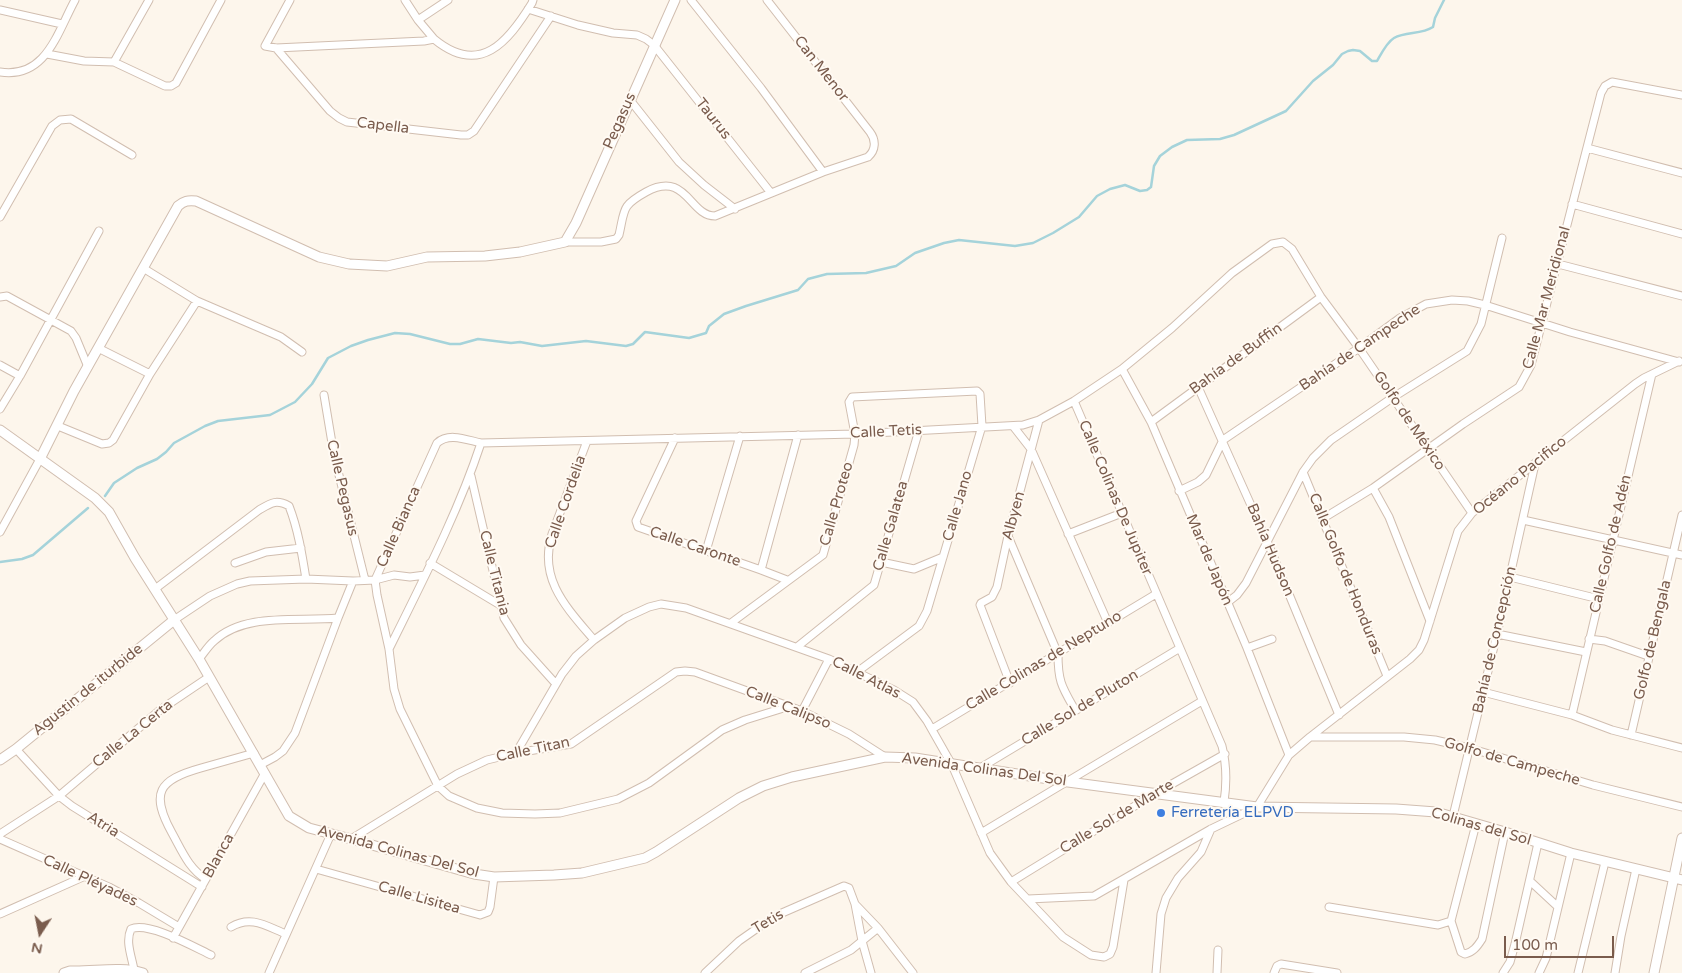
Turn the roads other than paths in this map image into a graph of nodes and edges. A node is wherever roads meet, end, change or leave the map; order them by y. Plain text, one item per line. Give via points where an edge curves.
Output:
1 (76, 0) edge
2 (149, 0) edge
3 (222, 0) edge
4 (290, 0) edge
5 (405, 0) edge
6 (448, 0) edge
7 (533, 0) edge
8 (675, 0) edge
9 (691, 0) edge
10 (768, 0) edge
11 (0, 10) edge
12 (528, 10) junction
13 (551, 16) junction
14 (418, 20) junction
15 (62, 24) junction
16 (434, 39) junction
17 (654, 45) junction
18 (276, 48) junction
19 (47, 54) junction
20 (114, 62) junction
21 (0, 72) edge
22 (1682, 95) edge
23 (630, 100) junction
24 (1587, 148) junction
25 (132, 155) dead end
26 (823, 172) junction
27 (1682, 173) edge
28 (771, 193) junction
29 (1572, 204) junction
30 (736, 208) junction
31 (0, 216) edge
32 (99, 231) dead end
33 (1682, 234) edge
34 (1502, 238) dead end
35 (565, 242) junction
36 (1272, 244) joint
37 (1558, 264) junction
38 (143, 268) junction
39 (1682, 296) edge
40 (0, 297) edge
41 (1321, 297) junction
42 (197, 301) junction
43 (1485, 305) junction
44 (51, 320) junction
45 (1542, 323) junction
46 (98, 348) junction
47 (1359, 348) junction
48 (302, 352) dead end
49 (1680, 362) edge
50 (0, 365) edge
51 (88, 367) junction
52 (1122, 369) junction
53 (150, 374) junction
54 (1652, 374) junction
55 (20, 376) junction
56 (1198, 387) junction
57 (979, 392) joint
58 (324, 395) dead end
59 (1392, 398) junction
60 (1074, 401) junction
61 (0, 408) edge
62 (1039, 420) junction
63 (1151, 422) junction
64 (58, 426) junction
65 (982, 426) junction
66 (1013, 426) junction
67 (0, 430) edge
68 (919, 430) junction
69 (854, 434) junction
70 (798, 435) junction
71 (740, 436) junction
72 (675, 438) junction
73 (440, 440) joint
74 (1223, 440) junction
75 (587, 441) junction
76 (481, 443) junction
77 (1427, 448) junction
78 (1031, 450) junction
79 (40, 459) junction
80 (1535, 464) junction
81 (1303, 472) junction
82 (471, 476) junction
83 (1373, 488) junction
84 (1179, 491) junction
85 (1122, 513) junction
86 (1472, 513) junction
87 (1682, 515) edge
88 (1322, 519) junction
89 (1523, 520) junction
90 (0, 532) edge
91 (1068, 534) junction
92 (1008, 536) junction
93 (1612, 539) junction
94 (1267, 541) junction
95 (302, 548) junction
96 (706, 551) junction
97 (1673, 553) junction
98 (1682, 556) edge
99 (943, 557) junction
100 (881, 562) junction
101 (235, 563) dead end
102 (430, 563) junction
103 (761, 570) junction
104 (425, 575) junction
105 (1510, 577) junction
106 (306, 579) junction
107 (365, 580) junction
108 (375, 580) junction
109 (787, 580) junction
110 (353, 581) junction
111 (154, 588) junction
112 (1156, 594) junction
113 (1599, 599) junction
114 (1228, 602) junction
115 (500, 605) junction
116 (335, 618) junction
117 (174, 620) junction
118 (1430, 621) junction
119 (1108, 622) junction
120 (731, 623) junction
121 (1497, 634) junction
122 (1272, 639) dead end
123 (1589, 639) junction
124 (594, 640) junction
125 (797, 647) junction
126 (1180, 648) junction
127 (1247, 648) junction
128 (389, 649) junction
129 (1586, 652) junction
130 (1058, 654) junction
131 (1648, 656) junction
132 (199, 659) junction
133 (830, 659) junction
134 (685, 671) joint
135 (857, 672) junction
136 (1387, 676) junction
137 (209, 677) junction
138 (1010, 683) junction
139 (556, 684) junction
140 (1483, 692) junction
141 (1202, 701) junction
142 (790, 706) junction
143 (1075, 710) junction
144 (802, 711) junction
145 (1339, 715) junction
146 (1572, 715) junction
147 (932, 729) junction
148 (1631, 735) junction
149 (1310, 737) junction
150 (1470, 748) junction
151 (1682, 748) edge
152 (16, 749) junction
153 (254, 753) junction
154 (516, 753) junction
155 (1225, 754) junction
156 (1289, 755) junction
157 (885, 757) junction
158 (0, 760) edge
159 (260, 765) junction
160 (952, 765) junction
161 (980, 768) junction
162 (265, 774) junction
163 (1068, 782) junction
164 (438, 786) junction
165 (1156, 793) junction
166 (59, 796) junction
167 (1224, 802) junction
168 (1257, 807) junction
169 (1682, 807) edge
170 (1453, 816) junction
171 (1476, 824) junction
172 (1211, 829) junction
173 (1505, 832) junction
174 (981, 833) junction
175 (0, 834) edge
176 (331, 834) junction
177 (1682, 838) edge
178 (0, 839) edge
179 (351, 839) junction
180 (1538, 843) junction
181 (1571, 853) junction
182 (1604, 862) junction
183 (316, 868) junction
184 (1636, 869) junction
185 (83, 877) junction
186 (494, 877) junction
187 (206, 879) junction
188 (1678, 879) edge
189 (1124, 880) junction
190 (1530, 880) junction
191 (1011, 882) junction
192 (202, 887) junction
193 (1028, 899) junction
194 (855, 904) junction
195 (1329, 907) dead end
196 (1558, 907) junction
197 (0, 914) edge
198 (1451, 921) junction
199 (179, 927) junction
200 (231, 928) dead end
201 (878, 928) junction
202 (286, 934) junction
203 (173, 938) junction
204 (862, 941) junction
205 (1218, 950) dead end
206 (210, 955) dead end
207 (83, 972) edge
208 (139, 972) edge
209 (64, 973) edge
210 (269, 973) edge
211 (706, 973) edge
212 (806, 973) edge
213 (871, 973) edge
214 (913, 973) edge
215 (1156, 973) edge
216 (1217, 973) edge
217 (1274, 973) edge
218 (1337, 973) edge
219 (1503, 973) edge
220 (1539, 973) edge
221 (1578, 973) edge
222 (1614, 973) edge
223 (1654, 973) edge

1 - 15 street
2 - 20 street
3 - 20 street via 172,86 165,86
4 - 18 street via 265,46
5 - 14 street
6 - 14 street
7 - 12 street
8 - 17 street, Pegasus
9 - 26 street
10 - 26 street, Can Menor via 874,138 874,148 868,157
11 - 15 street
12 - 13 street
12 - 16 street via 499,46 473,56 451,50
13 - 17 street via 613,33 637,35
13 - 18 street, Capella via 474,130 461,136 347,122 330,111
14 - 16 street
15 - 19 street
16 - 18 street
17 - 23 street, Pegasus
17 - 28 street, Taurus
19 - 20 street
19 - 21 street via 32,68 13,73
22 - 24 street, Calle Mar Meridional via 1612,82 1601,93
23 - 30 street via 679,162 704,186
23 - 35 street, Pegasus
24 - 27 street
24 - 29 street, Calle Mar Meridional
25 - 31 street via 71,119 60,120 52,126
26 - 28 street
28 - 30 street
29 - 33 street
29 - 37 street, Calle Mar Meridional
30 - 35 street via 710,216 676,189 656,186 627,205 616,239
32 - 44 street
34 - 43 street
35 - 38 street via 520,252 427,257 387,266 349,264 319,257 191,200 178,206
36 - 41 street, Golfo de México via 1283,242 1288,245
36 - 52 street, Calle Tetis via 1232,273
37 - 39 street
37 - 45 street, Calle Mar Meridional
38 - 42 street
38 - 46 street
40 - 44 street via 7,296
41 - 47 street, Golfo de México
41 - 56 street, Bahía de Buffin
42 - 48 street via 281,337
42 - 53 street
43 - 45 street, Bahía de Campeche
43 - 47 street, Bahía de Campeche via 1452,300 1426,304 1400,318
43 - 59 street via 1481,324 1467,351
44 - 51 street via 76,338
44 - 55 street
45 - 49 street, Bahía de Campeche
45 - 77 street, Calle Mar Meridional via 1531,364 1519,387
46 - 51 street
46 - 53 street
47 - 59 street, Golfo de México
47 - 74 street, Bahía de Campeche
49 - 54 street, Océano Pacifico
50 - 55 street
51 - 64 street
52 - 60 street, Calle Tetis
52 - 63 street, Mar de Japón
53 - 64 street via 109,443 93,441
54 - 80 street, Océano Pacifico
54 - 93 street, Calle Golfo de Adén
55 - 61 street
56 - 63 street, Bahía de Buffin
56 - 74 street, Bahía Hudson
57 - 65 street, Calle Jano
57 - 69 street, Calle Proteo via 852,398 849,402
58 - 107 street, Calle Pegasus via 334,455
59 - 77 street, Golfo de México
59 - 81 street via 1331,440
60 - 62 street, Calle Tetis
60 - 85 street, Calle Colinas De Jupiter
62 - 66 street, Calle Tetis
62 - 78 street, Albyen
63 - 84 street, Mar de Japón
64 - 79 street
65 - 66 street, Calle Tetis
65 - 68 street, Calle Tetis
65 - 99 street, Calle Jano
66 - 78 street
67 - 79 street, Avenida Colinas Del Sol
68 - 69 street, Calle Tetis
68 - 100 street, Calle Galatea
69 - 70 street, Calle Tetis
69 - 109 street, Calle Proteo via 854,445 822,555
70 - 71 street, Calle Tetis
70 - 103 street
71 - 72 street, Calle Tetis
71 - 96 street
72 - 75 street, Calle Tetis
72 - 96 street, Calle Caronte via 636,524
73 - 76 street, Calle Tetis via 449,437
73 - 108 street, Calle Bianca
74 - 84 street via 1206,475
74 - 94 street, Bahía Hudson
75 - 76 street, Calle Tetis
75 - 124 street, Calle Cordelia via 549,545 548,558 561,600
76 - 82 street
77 - 83 street, Calle Mar Meridional
77 - 86 street, Golfo de México
78 - 91 street
78 - 92 street, Albyen
79 - 90 street
79 - 111 street, Avenida Colinas Del Sol via 103,505
80 - 86 street, Océano Pacifico
80 - 89 street, Bahía de Concepción
81 - 88 street, Calle Golfo de Honduras
81 - 94 street
82 - 102 street
82 - 115 street, Calle Titania
83 - 88 street, Calle Mar Meridional
83 - 118 street via 1389,517
84 - 114 street, Mar de Japón
85 - 91 street
85 - 112 street, Calle Colinas De Jupiter
86 - 118 street, Océano Pacifico via 1458,531
87 - 97 street, Golfo de Bengala
88 - 136 street, Calle Golfo de Honduras
89 - 93 street
89 - 105 street, Bahía de Concepción
91 - 119 street
92 - 130 street
92 - 138 street, Albyen via 995,593 980,605
93 - 97 street
93 - 113 street, Calle Golfo de Adén
94 - 114 street via 1246,583
94 - 145 street, Bahía Hudson
95 - 101 street via 266,552
95 - 106 street
95 - 111 street via 289,506 271,503
96 - 103 street, Calle Caronte
97 - 98 street
97 - 131 street, Golfo de Bengala
99 - 100 street via 914,569
99 - 135 street, Calle Jano via 919,626
100 - 125 street, Calle Galatea via 869,590
102 - 104 street
102 - 115 street
103 - 109 street, Calle Caronte
104 - 108 street via 394,575
104 - 128 street
105 - 113 street
105 - 121 street, Bahía de Concepción
106 - 110 street, Calle Bianca
106 - 117 street, Calle Bianca via 237,584 210,596
107 - 108 street, Calle Bianca
107 - 110 street, Calle Bianca
108 - 128 street
109 - 120 street, Calle Proteo
110 - 116 street
111 - 117 street, Avenida Colinas Del Sol
112 - 119 street, Calle Colinas de Neptuno
112 - 126 street, Calle Colinas De Jupiter
113 - 123 street, Calle Golfo de Adén
114 - 127 street, Mar de Japón
115 - 139 street, Calle Titania via 504,618 521,645
116 - 132 street via 242,624 213,641
116 - 159 street via 295,733 283,751
117 - 132 street, Avenida Colinas Del Sol
117 - 152 street, Agustin de iturbide
118 - 136 street, Océano Pacifico via 1419,650
119 - 130 street, Calle Colinas de Neptuno
120 - 124 street, Calle Atlas via 686,608 661,604 625,618
120 - 125 street, Calle Atlas
121 - 129 street
121 - 140 street, Bahía de Concepción
122 - 127 street
123 - 129 street, Calle Golfo de Adén
123 - 131 street via 1605,641
124 - 139 street, Calle Atlas via 571,662
125 - 133 street, Calle Atlas
126 - 141 street, Calle Colinas De Jupiter
126 - 143 street, Calle Sol de Pluton
127 - 156 street, Mar de Japón
128 - 164 street via 400,709
129 - 146 street, Calle Golfo de Adén
130 - 138 street, Calle Colinas de Neptuno
130 - 143 street via 1061,685
131 - 148 street, Golfo de Bengala
132 - 137 street, Avenida Colinas Del Sol
133 - 135 street, Calle Atlas
133 - 144 street
134 - 142 street, Calle Calipso
134 - 154 street, Calle Titan via 676,672 571,744
135 - 147 street, Calle Atlas via 913,702
136 - 145 street, Océano Pacifico
137 - 153 street, Avenida Colinas Del Sol
137 - 166 street, Calle La Certa via 160,710
138 - 147 street, Calle Colinas de Neptuno
139 - 154 street, Calle Atlas
140 - 146 street
140 - 150 street, Bahía de Concepción
141 - 155 street, Calle Colinas De Jupiter
141 - 163 street
142 - 144 street, Calle Calipso
142 - 164 street via 722,730 649,783 618,799 590,807 560,813 502,813 465,804
143 - 161 street, Calle Sol de Pluton
144 - 157 street, Calle Calipso via 849,734
145 - 149 street, Océano Pacifico
146 - 148 street
147 - 160 street, Calle Atlas
148 - 151 street
149 - 150 street, Golfo de Campeche via 1404,737
149 - 156 street, Océano Pacifico
150 - 169 street, Golfo de Campeche via 1592,786
150 - 170 street, Bahía de Concepción
152 - 158 street, Agustin de iturbide
152 - 166 street, Atria
153 - 159 street, Avenida Colinas Del Sol
153 - 187 street via 182,773 164,785 161,812 193,870
154 - 164 street, Calle Titan via 487,760
155 - 165 street, Calle Sol de Marte
155 - 167 street, Calle Colinas De Jupiter via 1227,781
156 - 168 street, Océano Pacifico
157 - 160 street, Avenida Colinas Del Sol via 915,758
157 - 186 street, Avenida Colinas Del Sol via 763,786 656,852 633,862 582,873
159 - 162 street, Avenida Colinas Del Sol
160 - 161 street, Avenida Colinas Del Sol
160 - 174 street, Calle Atlas
161 - 163 street, Avenida Colinas Del Sol
162 - 176 street, Avenida Colinas Del Sol via 290,816 309,828
162 - 187 street, Blanca
163 - 165 street, Avenida Colinas Del Sol
163 - 174 street
164 - 179 street, Calle Titan
165 - 167 street, Avenida Colinas Del Sol
165 - 191 street, Calle Sol de Marte
166 - 175 street
166 - 192 street, Atria
167 - 168 street, Colinas del Sol
168 - 170 street, Colinas del Sol via 1396,809
168 - 172 street
170 - 171 street, Colinas del Sol
171 - 173 street, Colinas del Sol
171 - 198 street
172 - 189 street
172 - 215 street via 1201,852 1178,878 1166,898 1161,914
173 - 180 street, Colinas del Sol
173 - 198 street via 1482,940 1477,948 1470,953 1461,952
174 - 191 street, Calle Atlas via 995,862
176 - 179 street, Avenida Colinas Del Sol
176 - 183 street
177 - 188 street
178 - 185 street, Calle Pléyades
179 - 186 street, Avenida Colinas Del Sol via 441,866
180 - 181 street, Colinas del Sol
180 - 190 street
181 - 182 street, Colinas del Sol
181 - 196 street
182 - 184 street, Colinas del Sol
182 - 221 street
183 - 186 street, Calle Lisitea via 480,915 490,908
183 - 202 street
184 - 188 street, Colinas del Sol
184 - 222 street
185 - 197 street
185 - 199 street, Calle Pléyades via 132,899
187 - 192 street, Blanca
188 - 223 street
189 - 193 street via 1094,896
189 - 193 street, Calle Atlas via 1113,947 1104,957 1091,955 1063,937
190 - 196 street
190 - 219 street via 1510,962
191 - 193 street, Calle Atlas
192 - 199 street, Blanca
194 - 201 street
194 - 204 street
194 - 211 street, Tetis via 849,888 841,887 782,913 738,941
195 - 198 street via 1438,925
196 - 220 street via 1546,958
199 - 203 street, Blanca
200 - 202 street via 253,921
201 - 204 street
201 - 214 street
202 - 210 street
203 - 206 street
203 - 208 street via 142,927 131,929 129,947
204 - 212 street
204 - 213 street
205 - 216 street
207 - 208 street
207 - 209 street
217 - 218 street via 1276,966 1281,964

